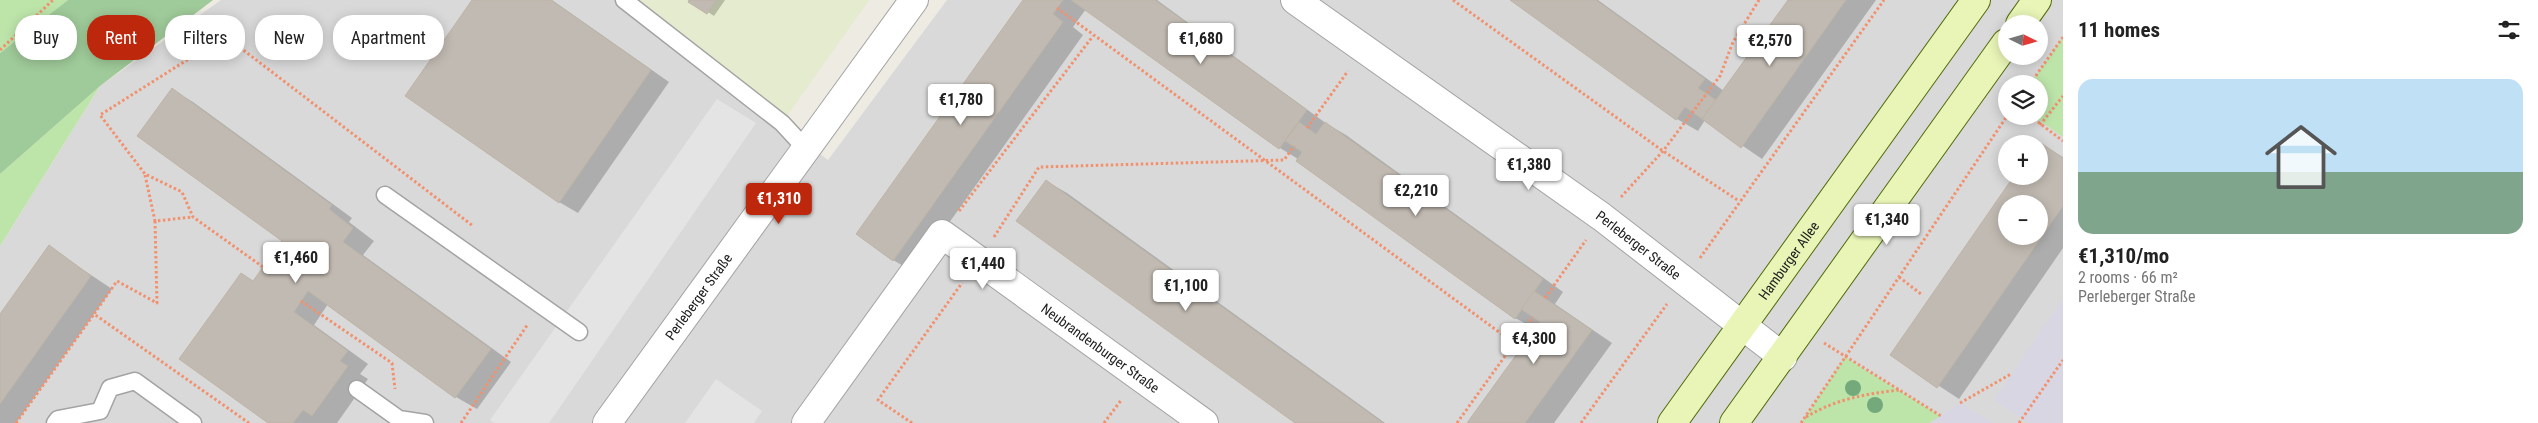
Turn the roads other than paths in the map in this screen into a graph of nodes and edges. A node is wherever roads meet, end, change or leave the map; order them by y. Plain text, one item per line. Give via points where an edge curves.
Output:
1 (624, 0) edge
2 (914, 0) edge
3 (1295, 0) edge
4 (1976, 0) edge
5 (2037, 0) edge
6 (2026, 15) edge
7 (1998, 54) edge
8 (807, 150) junction
9 (385, 194) dead end
10 (1742, 324) junction
11 (579, 332) dead end
12 (1783, 357) junction
13 (357, 389) dead end
14 (182, 420) edge
15 (55, 423) edge
16 (425, 423) edge
17 (607, 423) edge
18 (806, 423) edge
19 (1204, 423) edge
20 (1672, 423) edge
21 (1734, 423) edge

1 - 8 lane via 782,123
2 - 8 street, Perleberger Straße
3 - 10 street, Perleberger Straße via 1602,217
4 - 10 street, Hamburger Allee
5 - 6 street
7 - 12 street
8 - 17 street, Perleberger Straße
9 - 11 lane
10 - 12 street, Perleberger Straße
10 - 20 street, Hamburger Allee
12 - 21 street
13 - 16 lane via 399,419
14 - 15 lane via 135,381 110,388 100,411 58,419
18 - 19 street, Neubrandenburger Straße via 942,234

